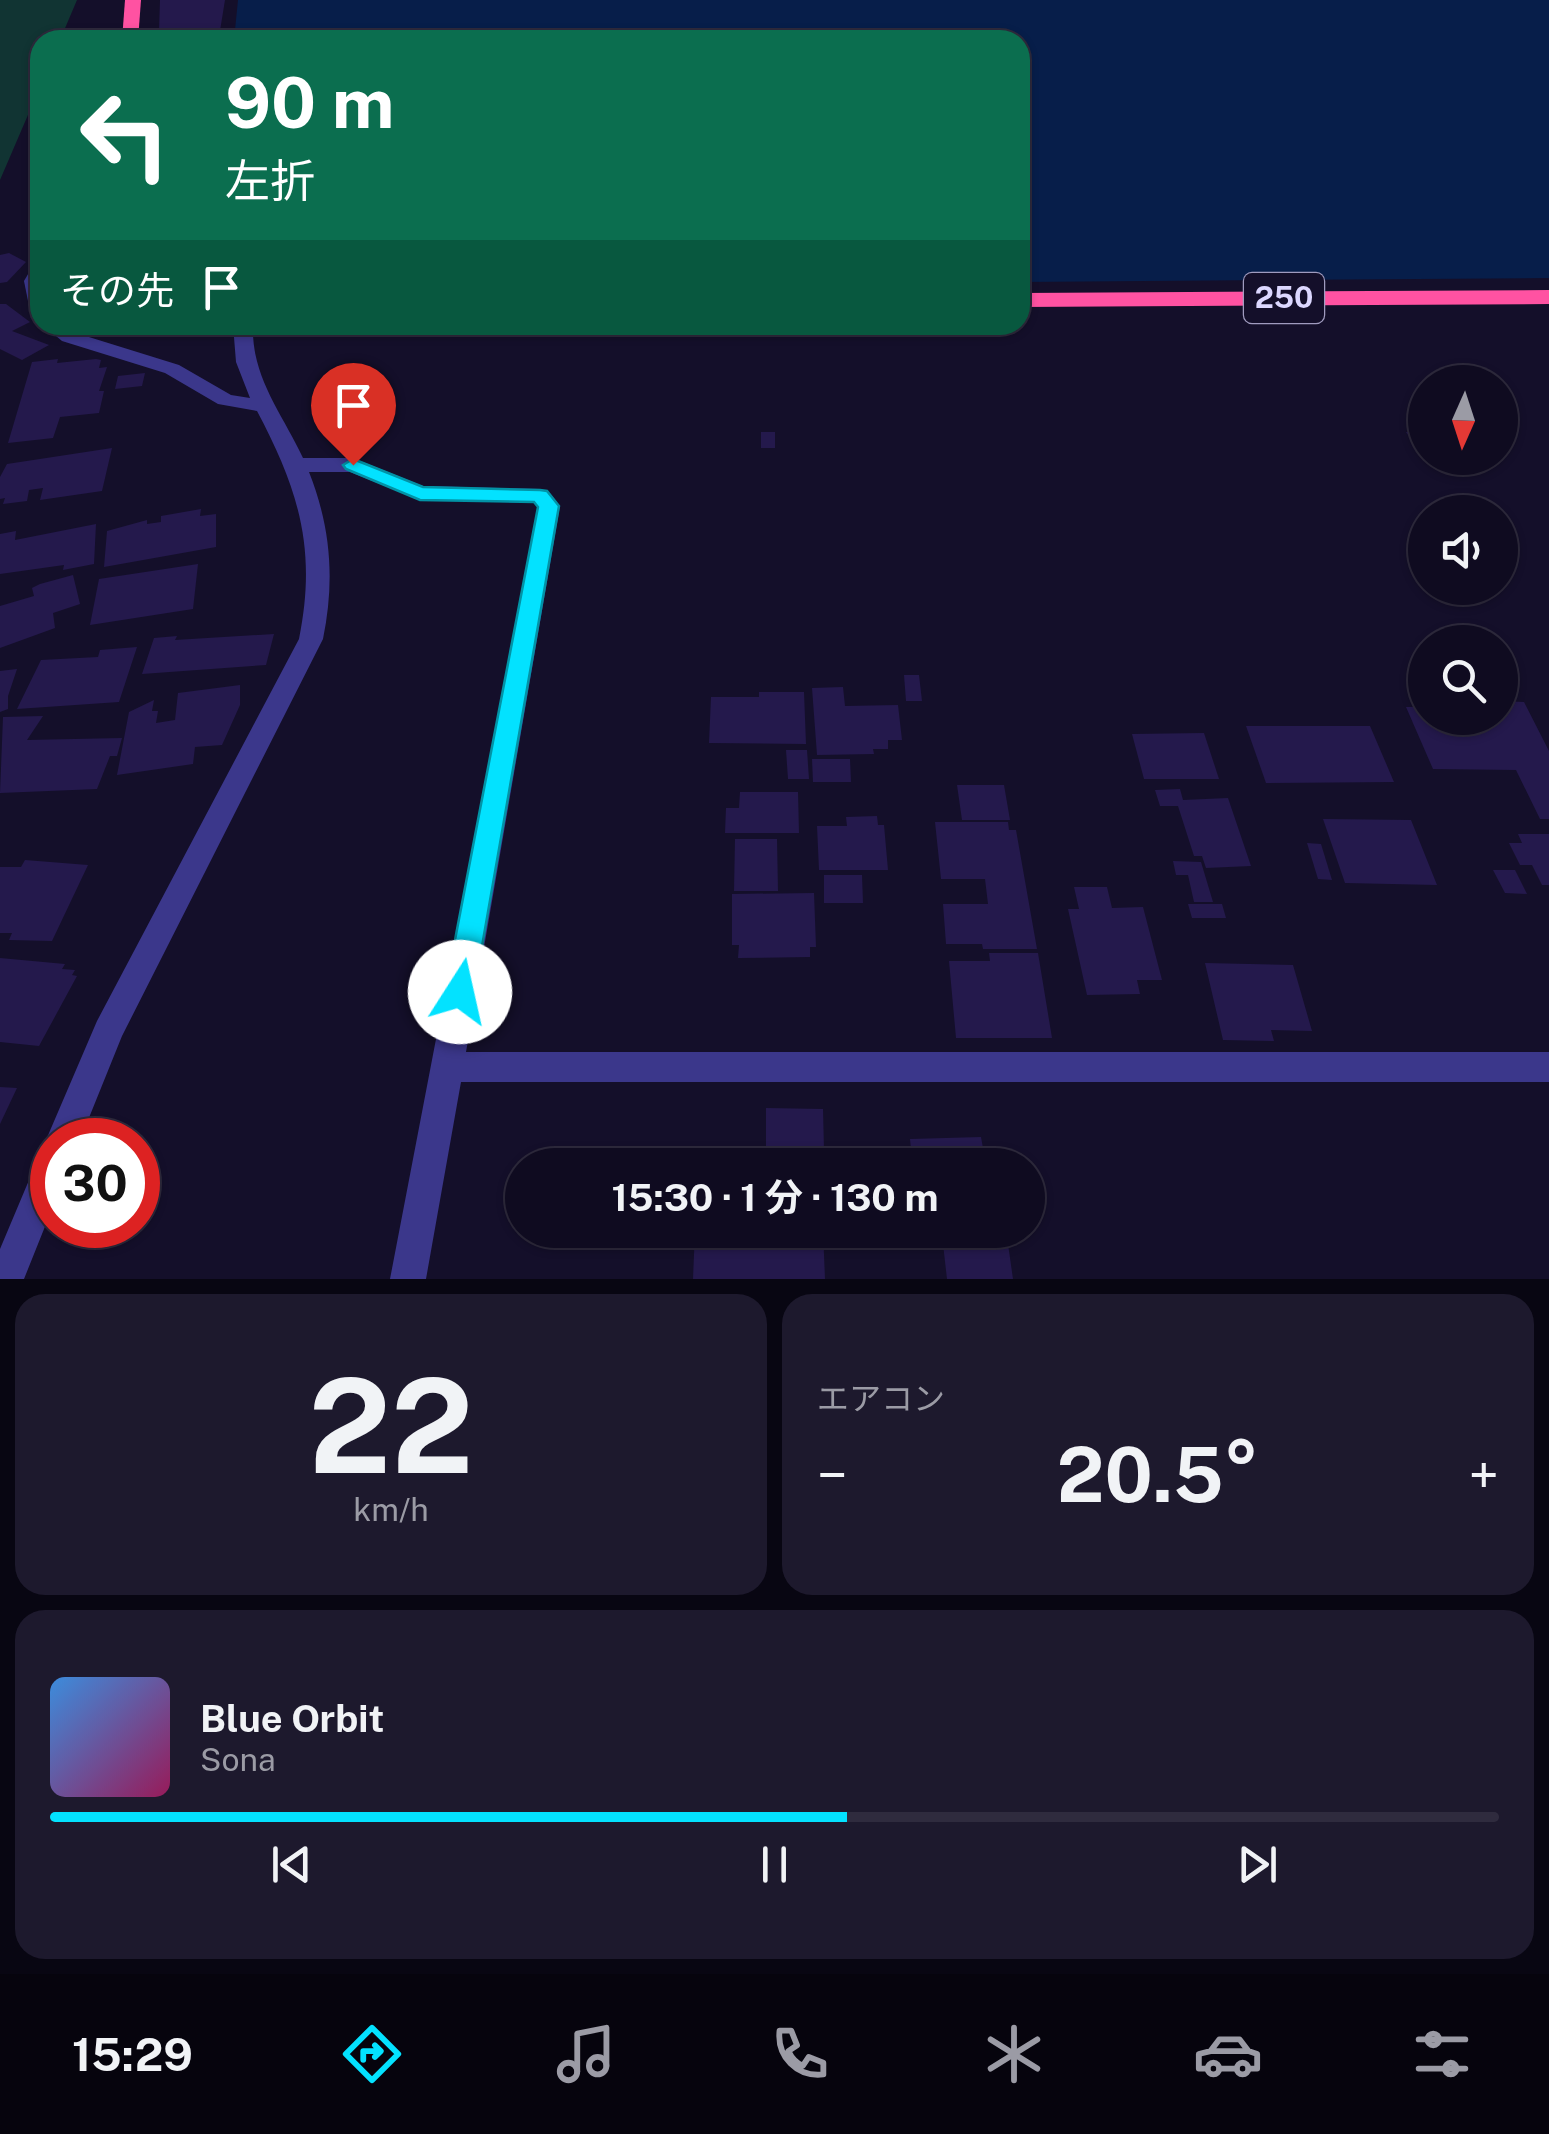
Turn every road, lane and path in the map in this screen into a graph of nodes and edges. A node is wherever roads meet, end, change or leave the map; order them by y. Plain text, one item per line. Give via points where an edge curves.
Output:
1 (133, 0) edge
2 (131, 30) edge
3 (1549, 296) edge
4 (1030, 300) edge
5 (68, 335) edge
6 (241, 335) edge
7 (264, 406) junction
8 (296, 465) junction
9 (1549, 1067) edge
10 (446, 1068) junction
11 (72, 1118) edge
12 (30, 1220) edge
13 (6, 1279) edge
14 (408, 1279) edge

1 - 2 highway
3 - 4 highway, 250
5 - 7 street via 172,369 225,400
6 - 7 street
7 - 8 street
8 - 10 street via 353,465 420,493 540,496 549,506
8 - 11 street via 320,543 320,599 311,639 108,1030
9 - 10 street
10 - 14 street
12 - 13 street

